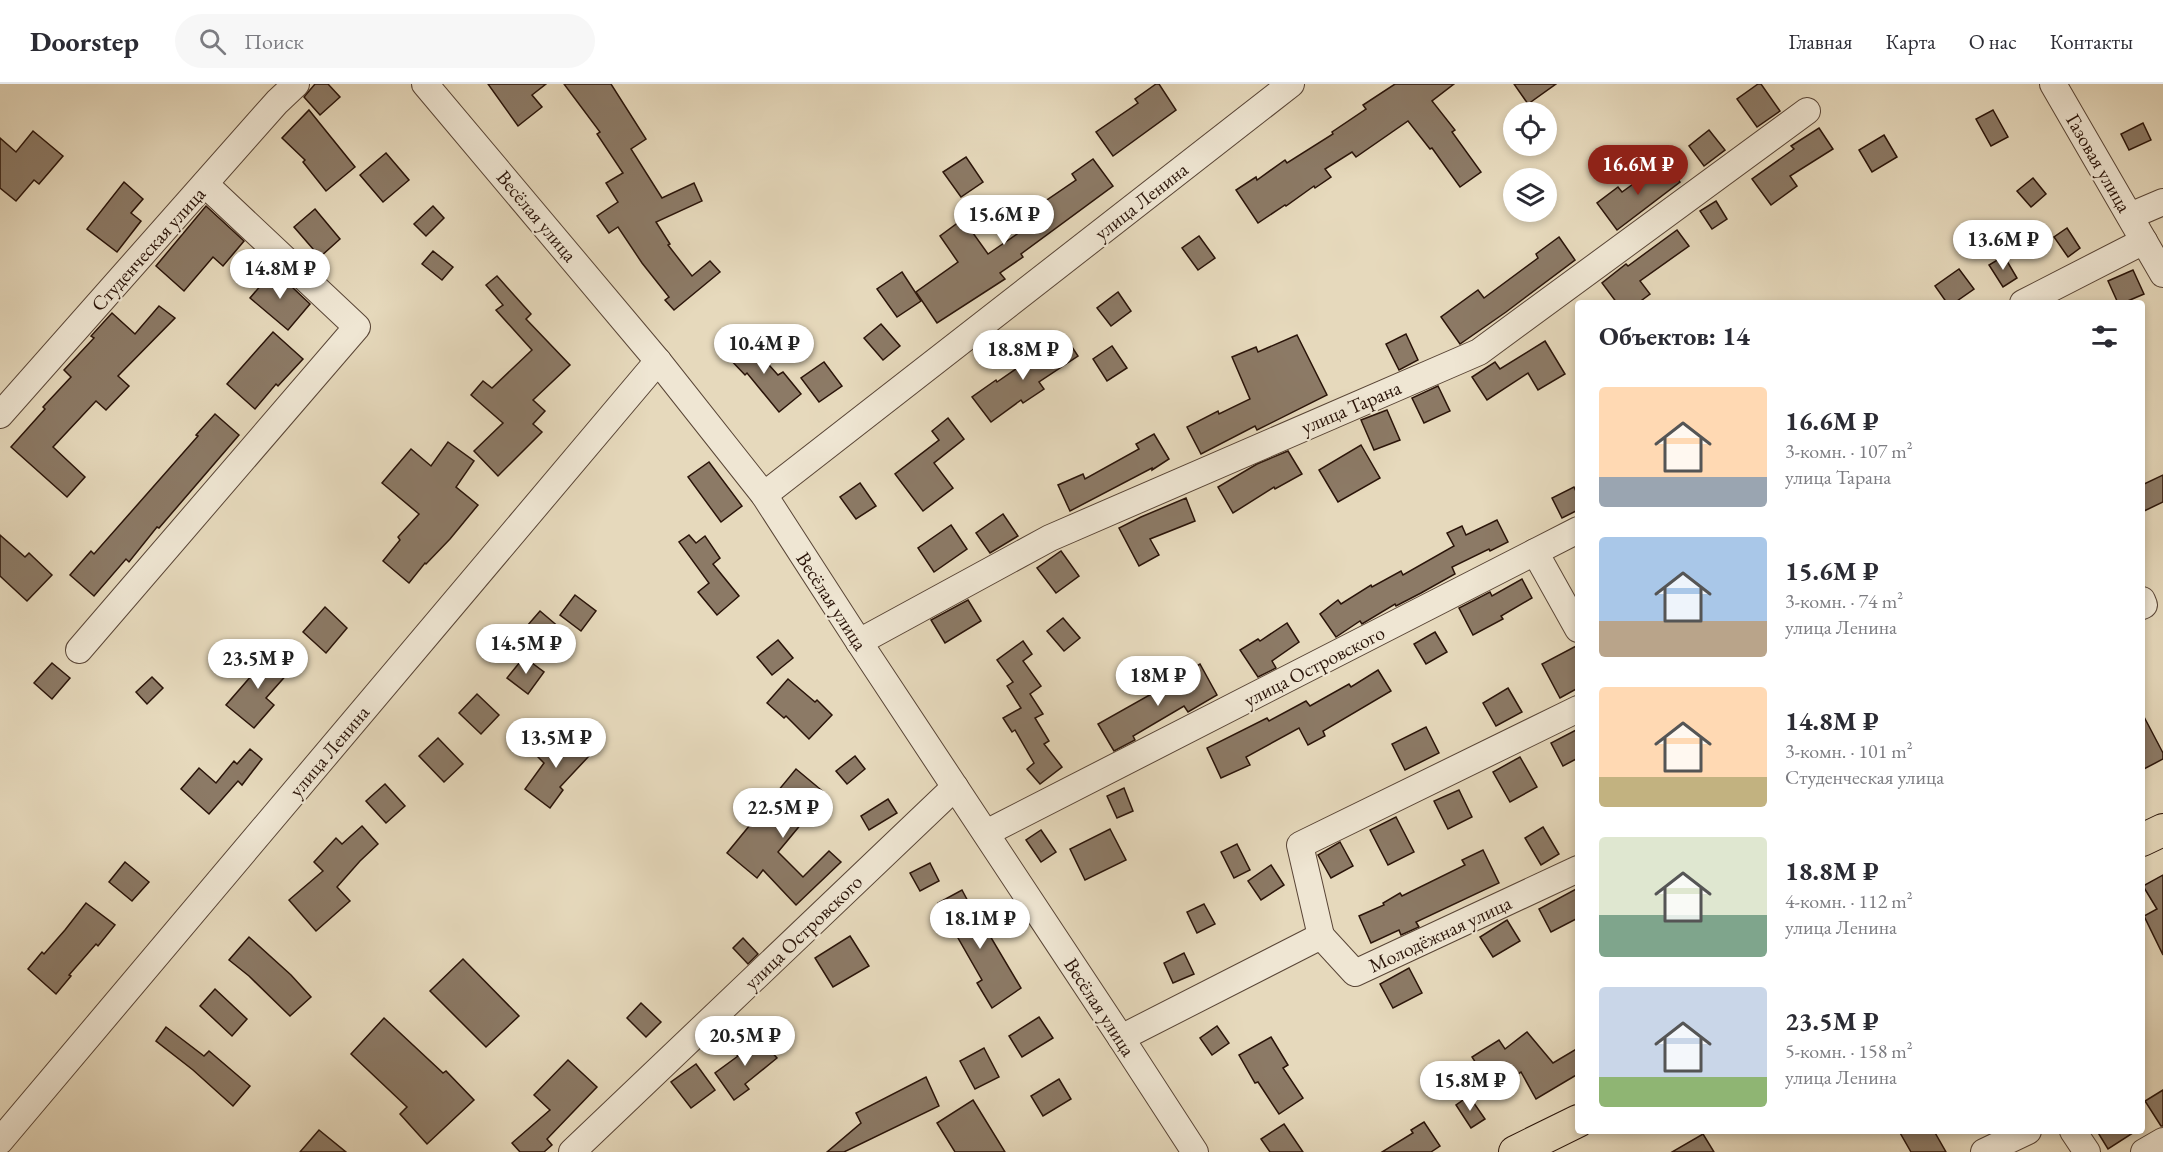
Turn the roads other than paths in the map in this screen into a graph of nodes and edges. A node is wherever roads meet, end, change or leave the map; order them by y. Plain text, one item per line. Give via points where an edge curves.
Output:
1 (296, 84) edge
2 (1291, 84) edge
3 (2053, 84) edge
4 (427, 85) edge
5 (1807, 111) dead end
6 (205, 184) junction
7 (2163, 202) edge
8 (2130, 216) junction
9 (2144, 241) junction
10 (2163, 274) edge
11 (2029, 300) edge
12 (658, 361) junction
13 (0, 415) edge
14 (764, 495) junction
15 (1575, 532) edge
16 (1535, 552) junction
17 (1575, 624) edge
18 (859, 642) junction
19 (79, 650) dead end
20 (1575, 710) edge
21 (956, 787) junction
22 (2163, 830) edge
23 (986, 833) junction
24 (2145, 839) edge
25 (1575, 870) edge
26 (1321, 936) junction
27 (1121, 1038) junction
28 (1575, 1122) edge
29 (2022, 1134) edge
30 (2075, 1134) edge
31 (0, 1141) edge
32 (2163, 1142) edge
33 (572, 1152) edge
34 (1195, 1152) edge
35 (1515, 1152) edge
36 (1984, 1152) edge
37 (2087, 1152) edge
38 (2144, 1152) edge

1 - 6 street, Студенческая улица
2 - 14 street, улица Ленина
3 - 8 street, Газовая улица
4 - 12 street, Весёлая улица
5 - 18 street, улица Тарана via 1479,352 1050,538
6 - 13 street, Студенческая улица
6 - 19 street via 357,327
7 - 8 street
8 - 9 street, Газовая улица
9 - 10 street, Газовая улица
9 - 11 street
12 - 14 street, Весёлая улица
12 - 31 street, улица Ленина
14 - 18 street, Весёлая улица
15 - 16 street, улица Островского
16 - 17 street
16 - 23 street, улица Островского
18 - 21 street, Весёлая улица
20 - 26 street via 1300,845
21 - 23 street, Весёлая улица
21 - 33 street, улица Островского
22 - 24 main road
23 - 27 street, Весёлая улица
25 - 26 street, Молодёжная улица via 1355,973
26 - 27 street
27 - 34 street, Весёлая улица
28 - 35 main road
29 - 36 street
30 - 37 street
32 - 38 street

